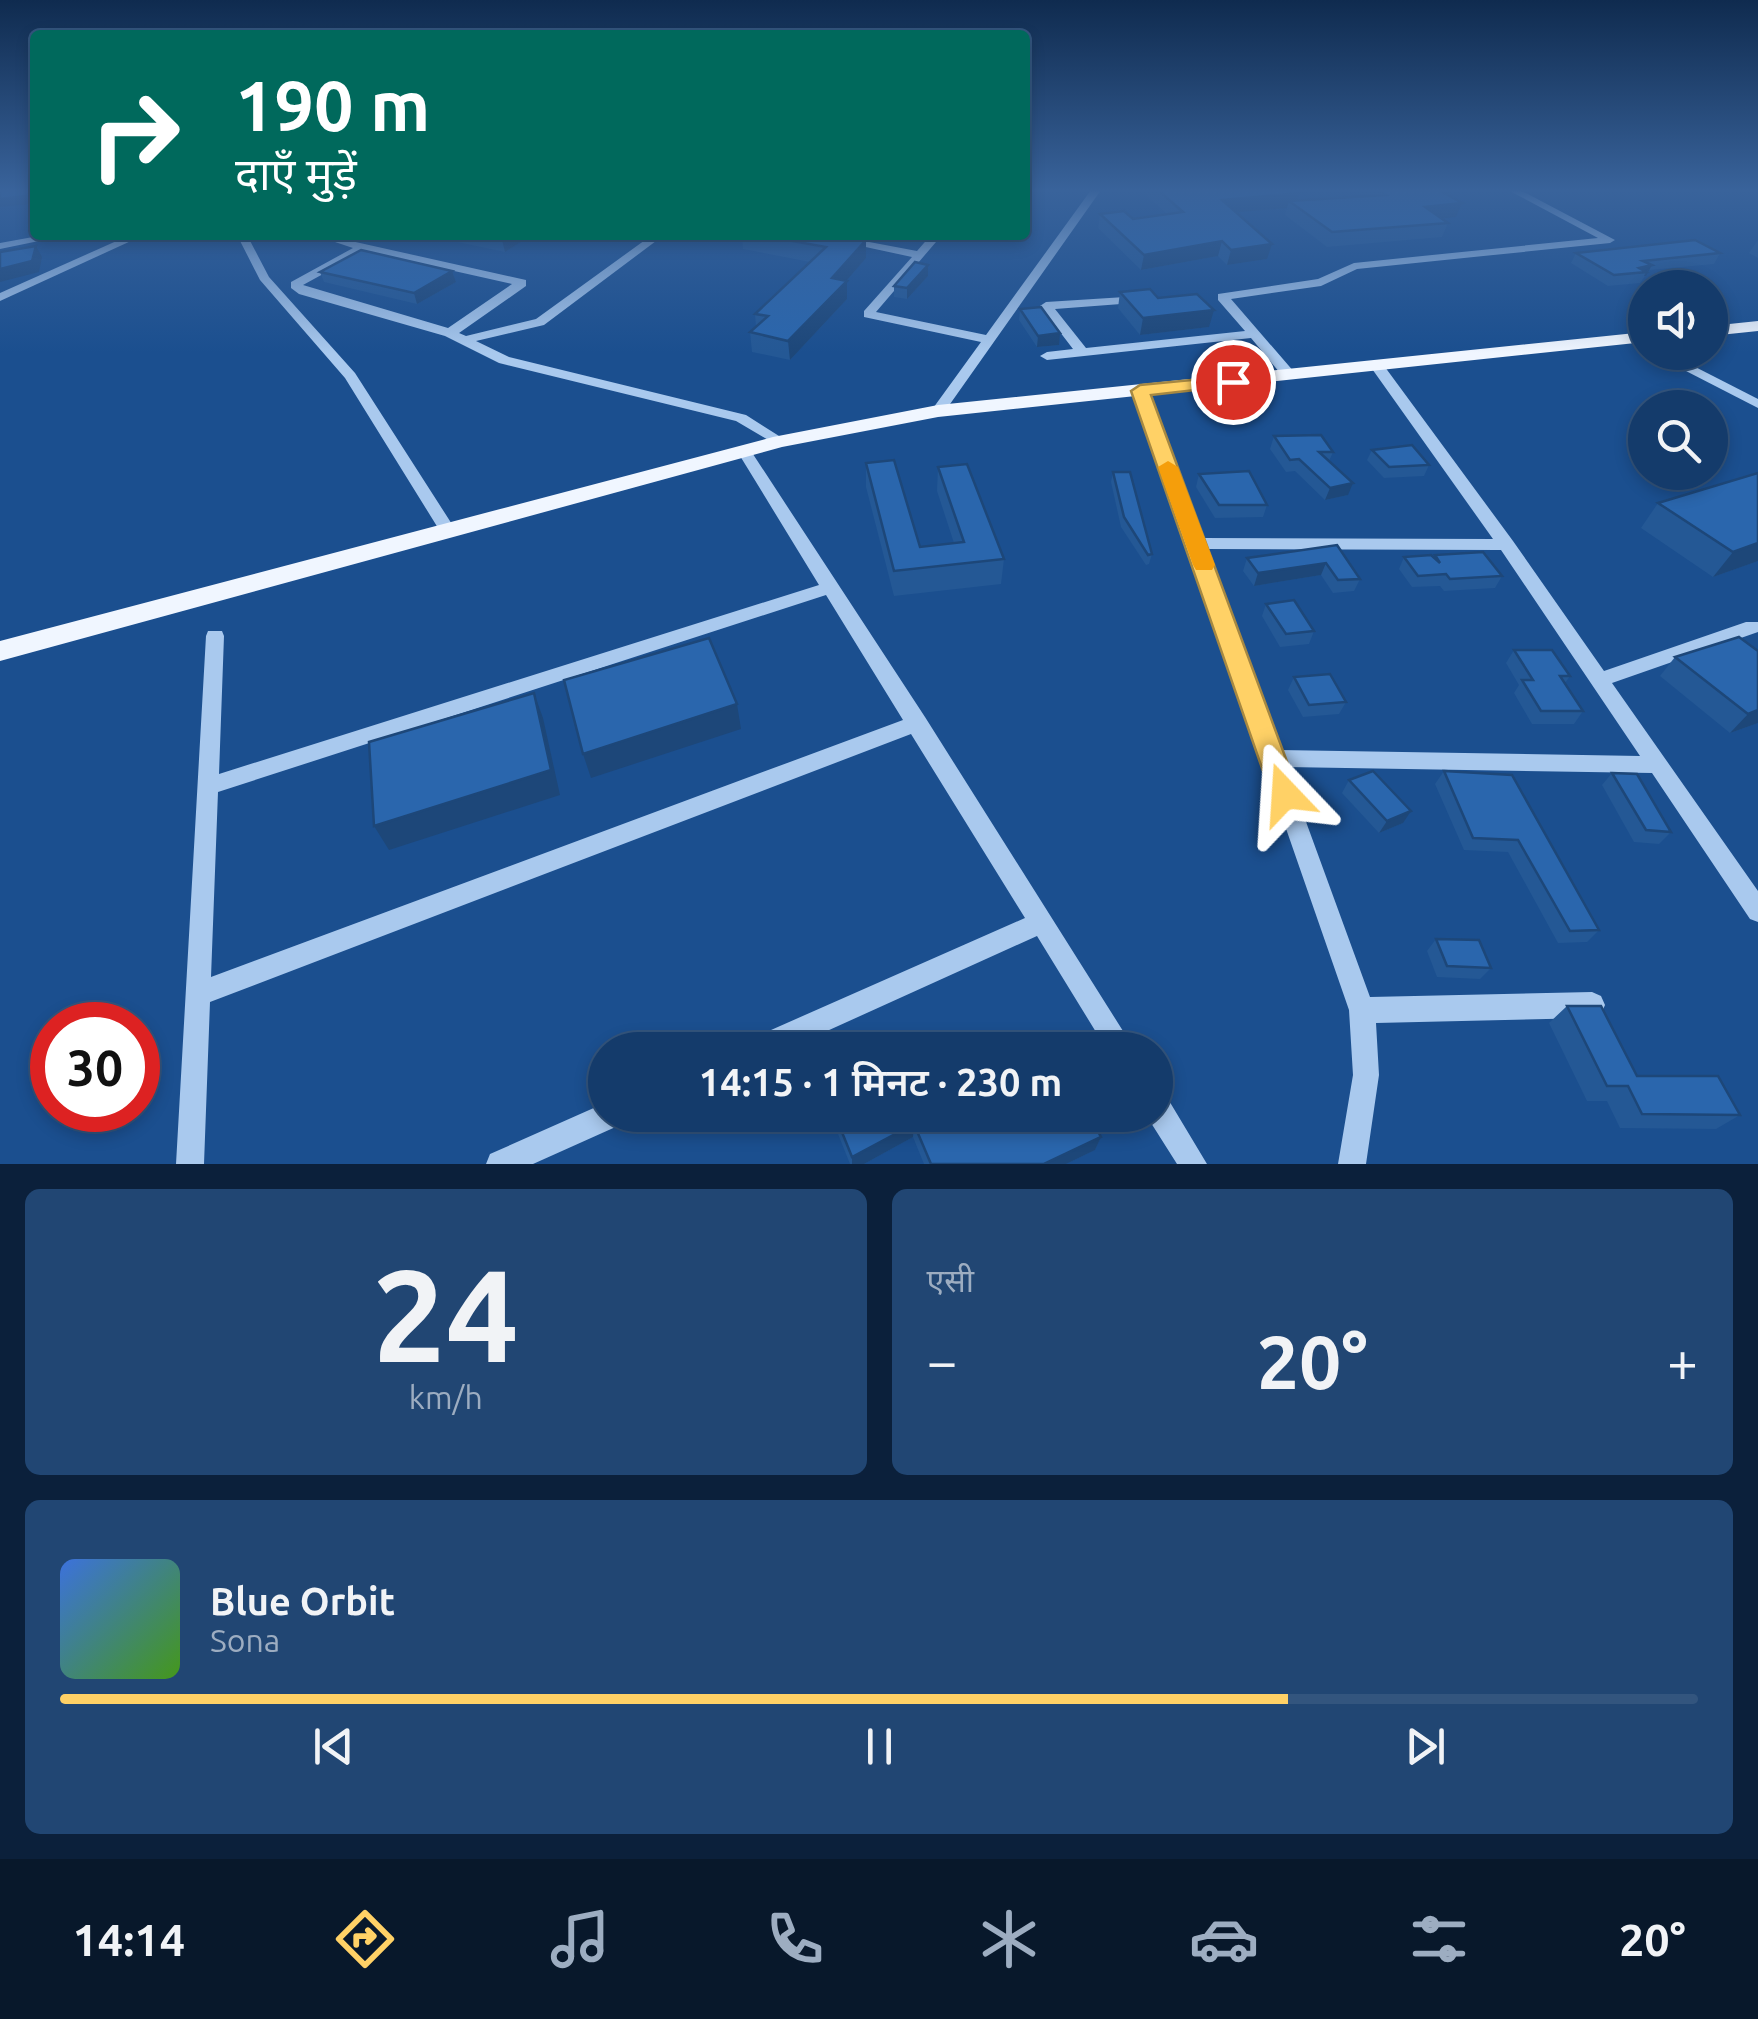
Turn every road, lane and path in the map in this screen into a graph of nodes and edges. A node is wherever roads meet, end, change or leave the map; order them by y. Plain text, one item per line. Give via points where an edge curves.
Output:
1 (118, 244) edge
2 (247, 244) edge
3 (353, 244) edge
4 (371, 244) edge
5 (645, 244) edge
6 (864, 244) edge
7 (929, 244) edge
8 (1058, 244) edge
9 (1567, 244) edge
10 (3, 245) edge
11 (920, 255) junction
12 (0, 258) edge
13 (0, 297) edge
14 (1121, 300) edge
15 (1758, 326) edge
16 (1728, 328) edge
17 (450, 333) junction
18 (1254, 334) junction
19 (464, 340) junction
20 (991, 340) junction
21 (1628, 342) edge
22 (1082, 352) junction
23 (1047, 356) dead end
24 (1377, 366) junction
25 (1691, 370) edge
26 (1290, 376) junction
27 (1140, 391) junction
28 (1758, 404) edge
29 (938, 411) junction
30 (780, 441) junction
31 (744, 451) junction
32 (450, 532) junction
33 (1196, 543) junction
34 (1506, 545) junction
35 (832, 587) junction
36 (1756, 628) edge
37 (216, 636) dead end
38 (0, 651) edge
39 (1599, 680) junction
40 (918, 723) junction
41 (1272, 758) junction
42 (1658, 766) junction
43 (209, 786) junction
44 (1758, 912) edge
45 (1042, 922) junction
46 (200, 994) junction
47 (1592, 1005) edge
48 (1362, 1010) junction
49 (796, 1032) edge
50 (1111, 1032) edge
51 (588, 1125) edge
52 (1173, 1132) edge
53 (190, 1164) edge
54 (500, 1164) edge
55 (1193, 1164) edge
56 (1352, 1164) edge

1 - 13 street
2 - 32 street via 264,278 350,376
3 - 17 street via 296,284
4 - 17 street via 522,283
5 - 19 street via 540,322
6 - 11 street
7 - 11 street
8 - 20 street
9 - 18 street via 1354,266 1321,282 1222,296
10 - 12 street
11 - 20 street via 868,314
14 - 22 street via 1046,306
15 - 16 main road
17 - 19 street
18 - 22 street
18 - 26 street
19 - 30 street via 504,360 740,418
20 - 29 street
21 - 24 main road
22 - 23 street
24 - 26 main road
24 - 34 street
25 - 28 street
26 - 27 main road
27 - 29 main road
27 - 33 street
29 - 30 main road
30 - 31 main road
31 - 32 main road
31 - 35 street
32 - 38 main road
33 - 34 street
33 - 41 street
34 - 39 street
35 - 40 street
35 - 43 street
36 - 39 street
37 - 43 street
39 - 42 street
40 - 45 street
40 - 46 street
41 - 42 street
41 - 48 street
42 - 44 street
43 - 46 street
45 - 49 street
45 - 50 street
46 - 53 street
47 - 48 street
48 - 56 street via 1366,1075
51 - 54 street
52 - 55 street

